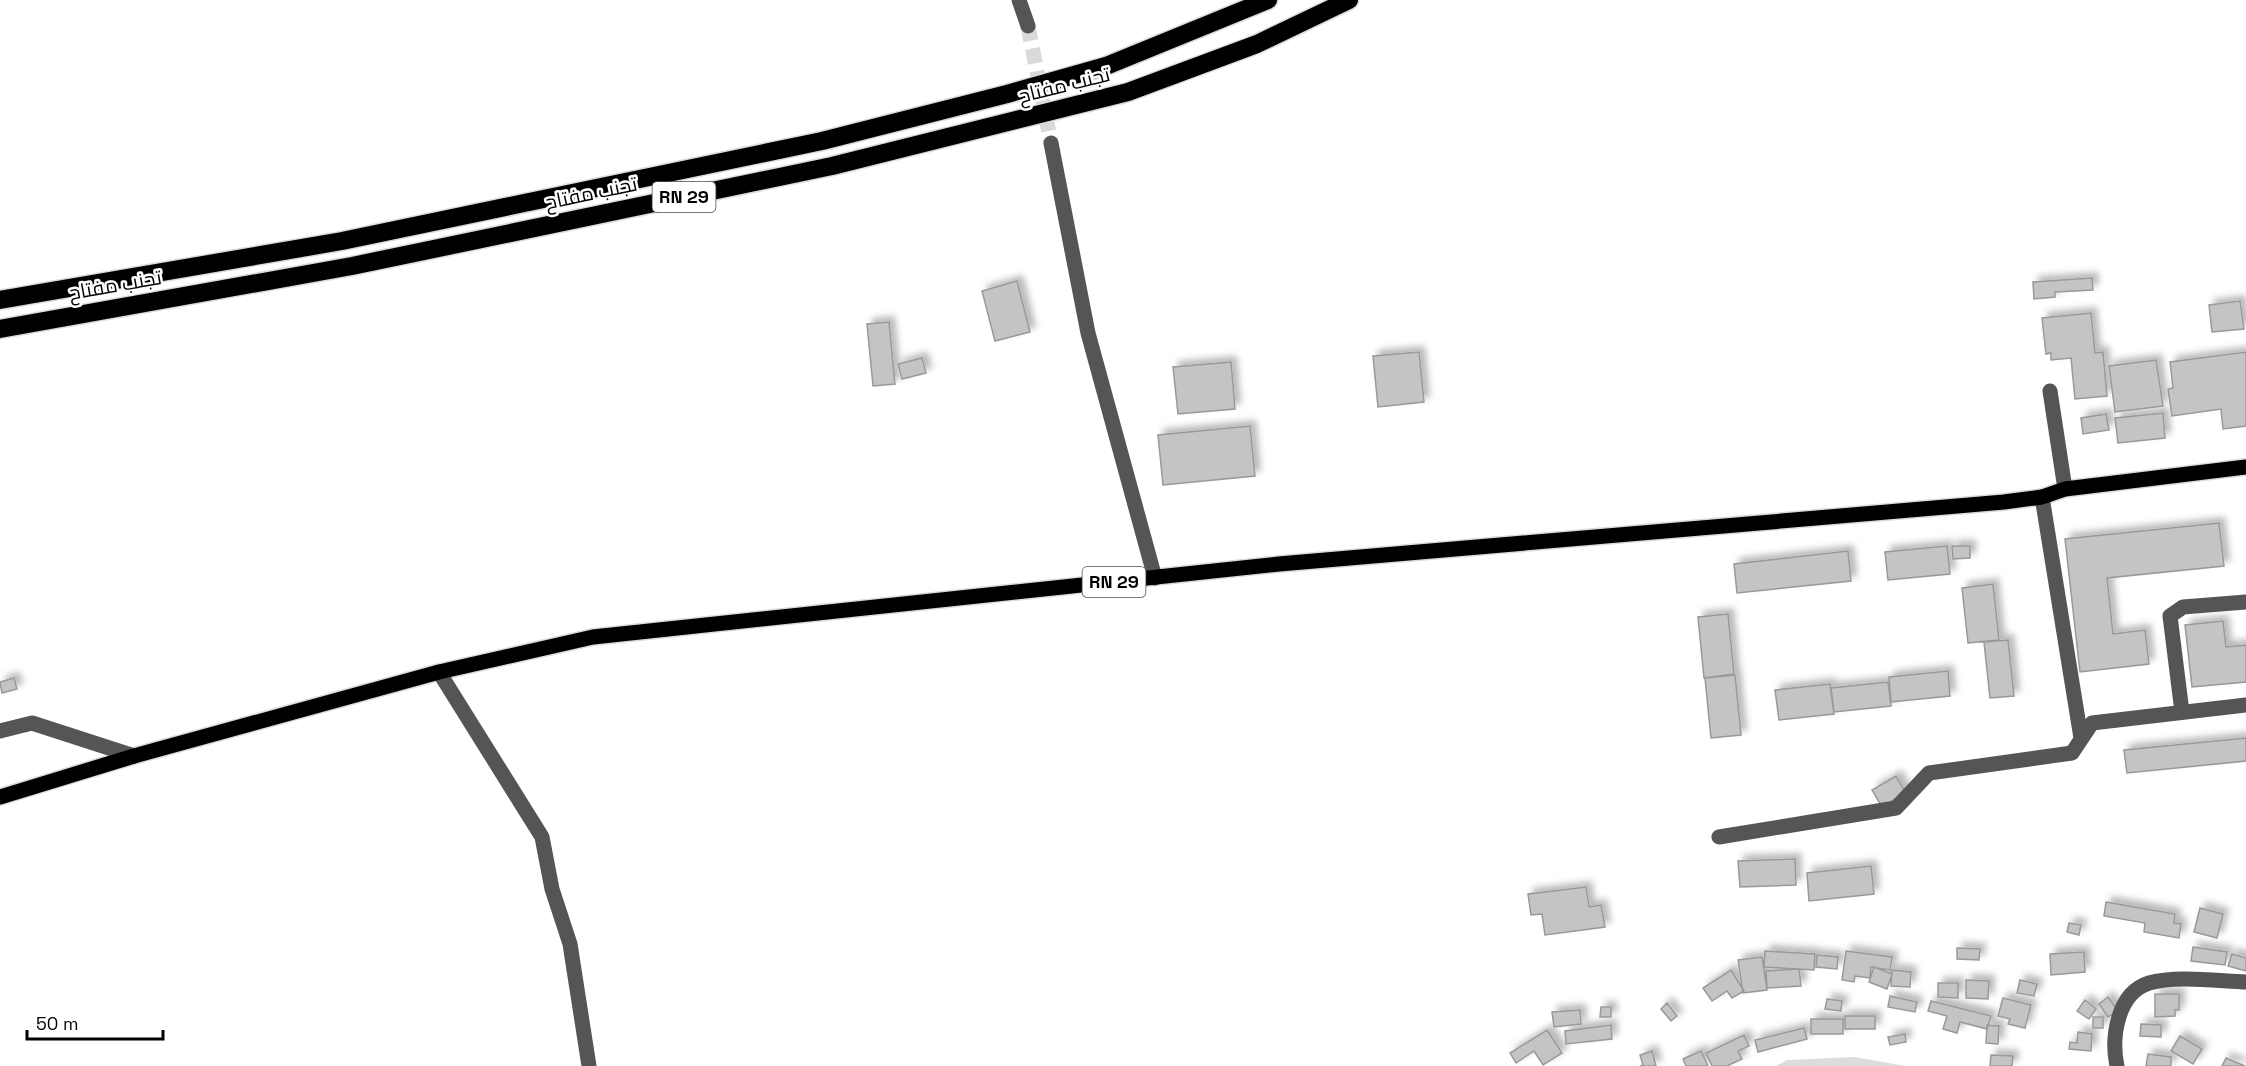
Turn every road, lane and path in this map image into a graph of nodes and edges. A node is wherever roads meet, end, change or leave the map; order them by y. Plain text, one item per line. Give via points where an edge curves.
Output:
1 (1019, 0) edge
2 (1268, 0) edge
3 (1349, 0) edge
4 (1028, 26) tunnel mouth
5 (1052, 142) tunnel mouth
6 (0, 300) edge
7 (0, 329) edge
8 (2050, 391) dead end
9 (2246, 467) edge
10 (2065, 489) junction
11 (2042, 497) junction
12 (1155, 578) junction
13 (2246, 602) edge
14 (439, 672) junction
15 (2246, 705) edge
16 (2182, 712) junction
17 (0, 730) edge
18 (2081, 738) junction
19 (134, 756) junction
20 (0, 797) edge
21 (1719, 837) dead end
22 (2246, 982) edge
23 (589, 1066) edge
24 (2117, 1066) edge

1 - 4 street
2 - 6 highway, تجنب مفتاح / RN 29 via 1106,66 822,141 342,241
3 - 7 highway, تجنب مفتاح / RN 29 via 1257,44 1128,92 843,163 352,266
5 - 12 street via 1088,333
8 - 10 street
9 - 10 main road, RN 29
10 - 11 main road, RN 29
11 - 12 main road, RN 29
11 - 18 street
12 - 14 main road, RN 29 via 593,637
13 - 16 street via 2182,607 2170,616
14 - 19 main road, RN 29
14 - 23 street via 542,837 552,889 570,944
15 - 16 street
16 - 18 street via 2092,723
17 - 19 street via 32,723
18 - 21 street via 2072,753 1929,773 1896,808
19 - 20 main road, RN 29
22 - 24 street via 2166,981 2137,989 2121,1010 2116,1031

